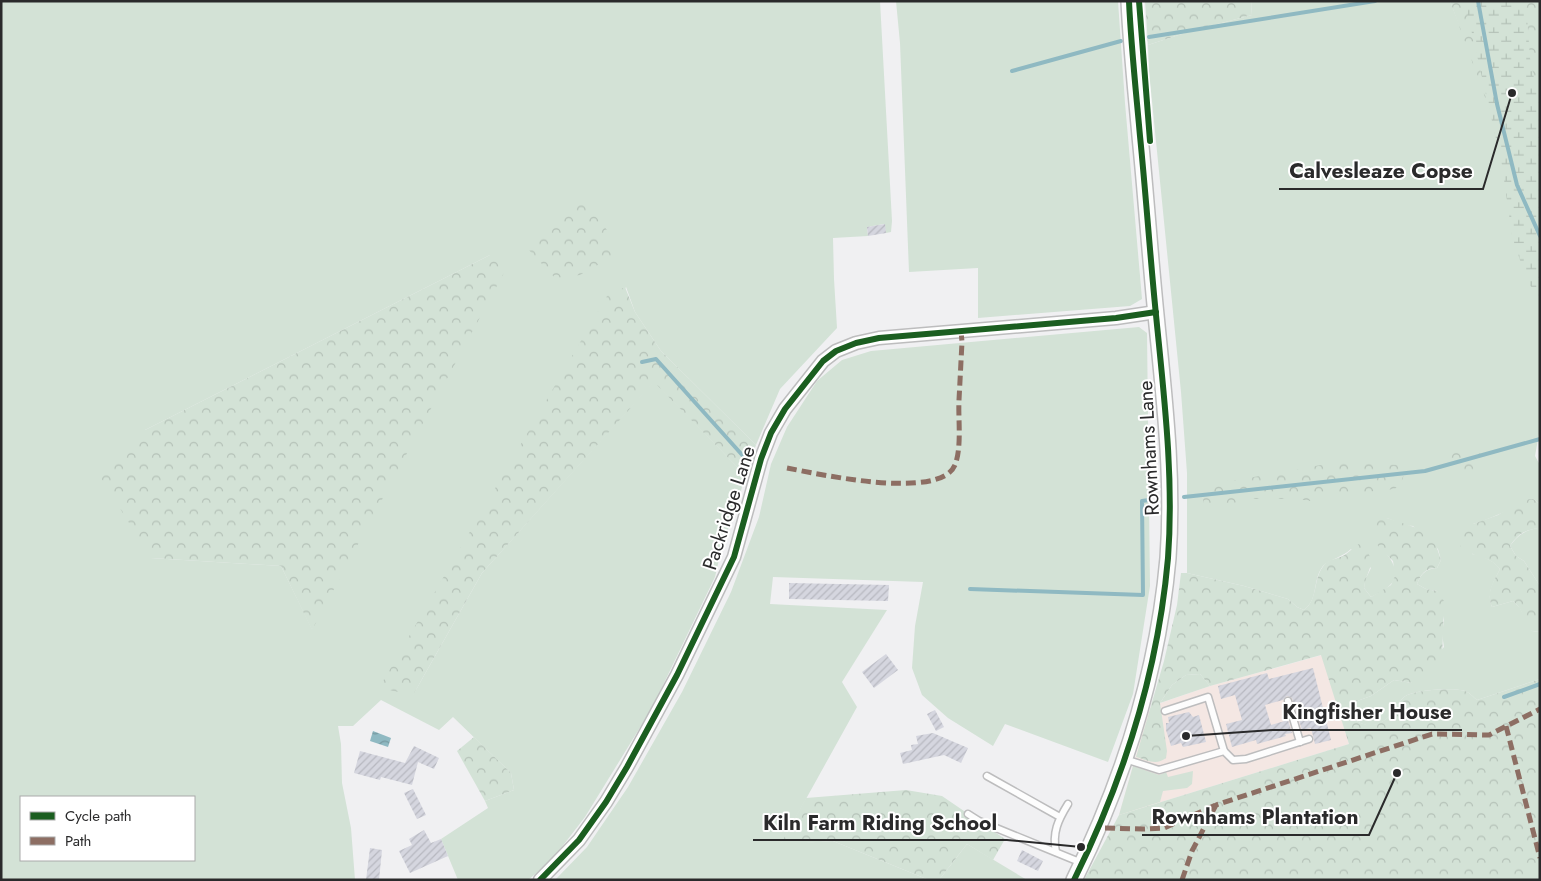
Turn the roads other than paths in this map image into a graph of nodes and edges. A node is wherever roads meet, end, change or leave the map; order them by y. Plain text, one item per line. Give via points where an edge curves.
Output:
1 (1129, 1) edge
2 (1156, 312) junction
3 (1288, 701) dead end
4 (1166, 711) dead end
5 (1308, 739) dead end
6 (1300, 742) junction
7 (1224, 751) junction
8 (1125, 759) junction
9 (987, 776) dead end
10 (1068, 804) dead end
11 (968, 814) dead end
12 (1060, 817) junction
13 (1056, 852) junction
14 (1082, 863) junction
15 (540, 880) edge
16 (1074, 880) edge

1 - 2 street, Rownhams Lane
2 - 8 street, Rownhams Lane via 1168,431 1168,556 1152,664
2 - 15 street, Packridge Lane via 880,338 836,351 823,361 772,433 761,459 734,556 678,676 606,802 578,840
3 - 6 lane
4 - 7 lane via 1208,698
5 - 6 lane
6 - 7 lane via 1233,760
7 - 8 lane via 1159,770
8 - 14 street, Rownhams Lane
9 - 12 lane
10 - 12 lane
11 - 13 lane
12 - 13 lane via 1054,832
13 - 14 lane
14 - 16 street, Rownhams Lane

